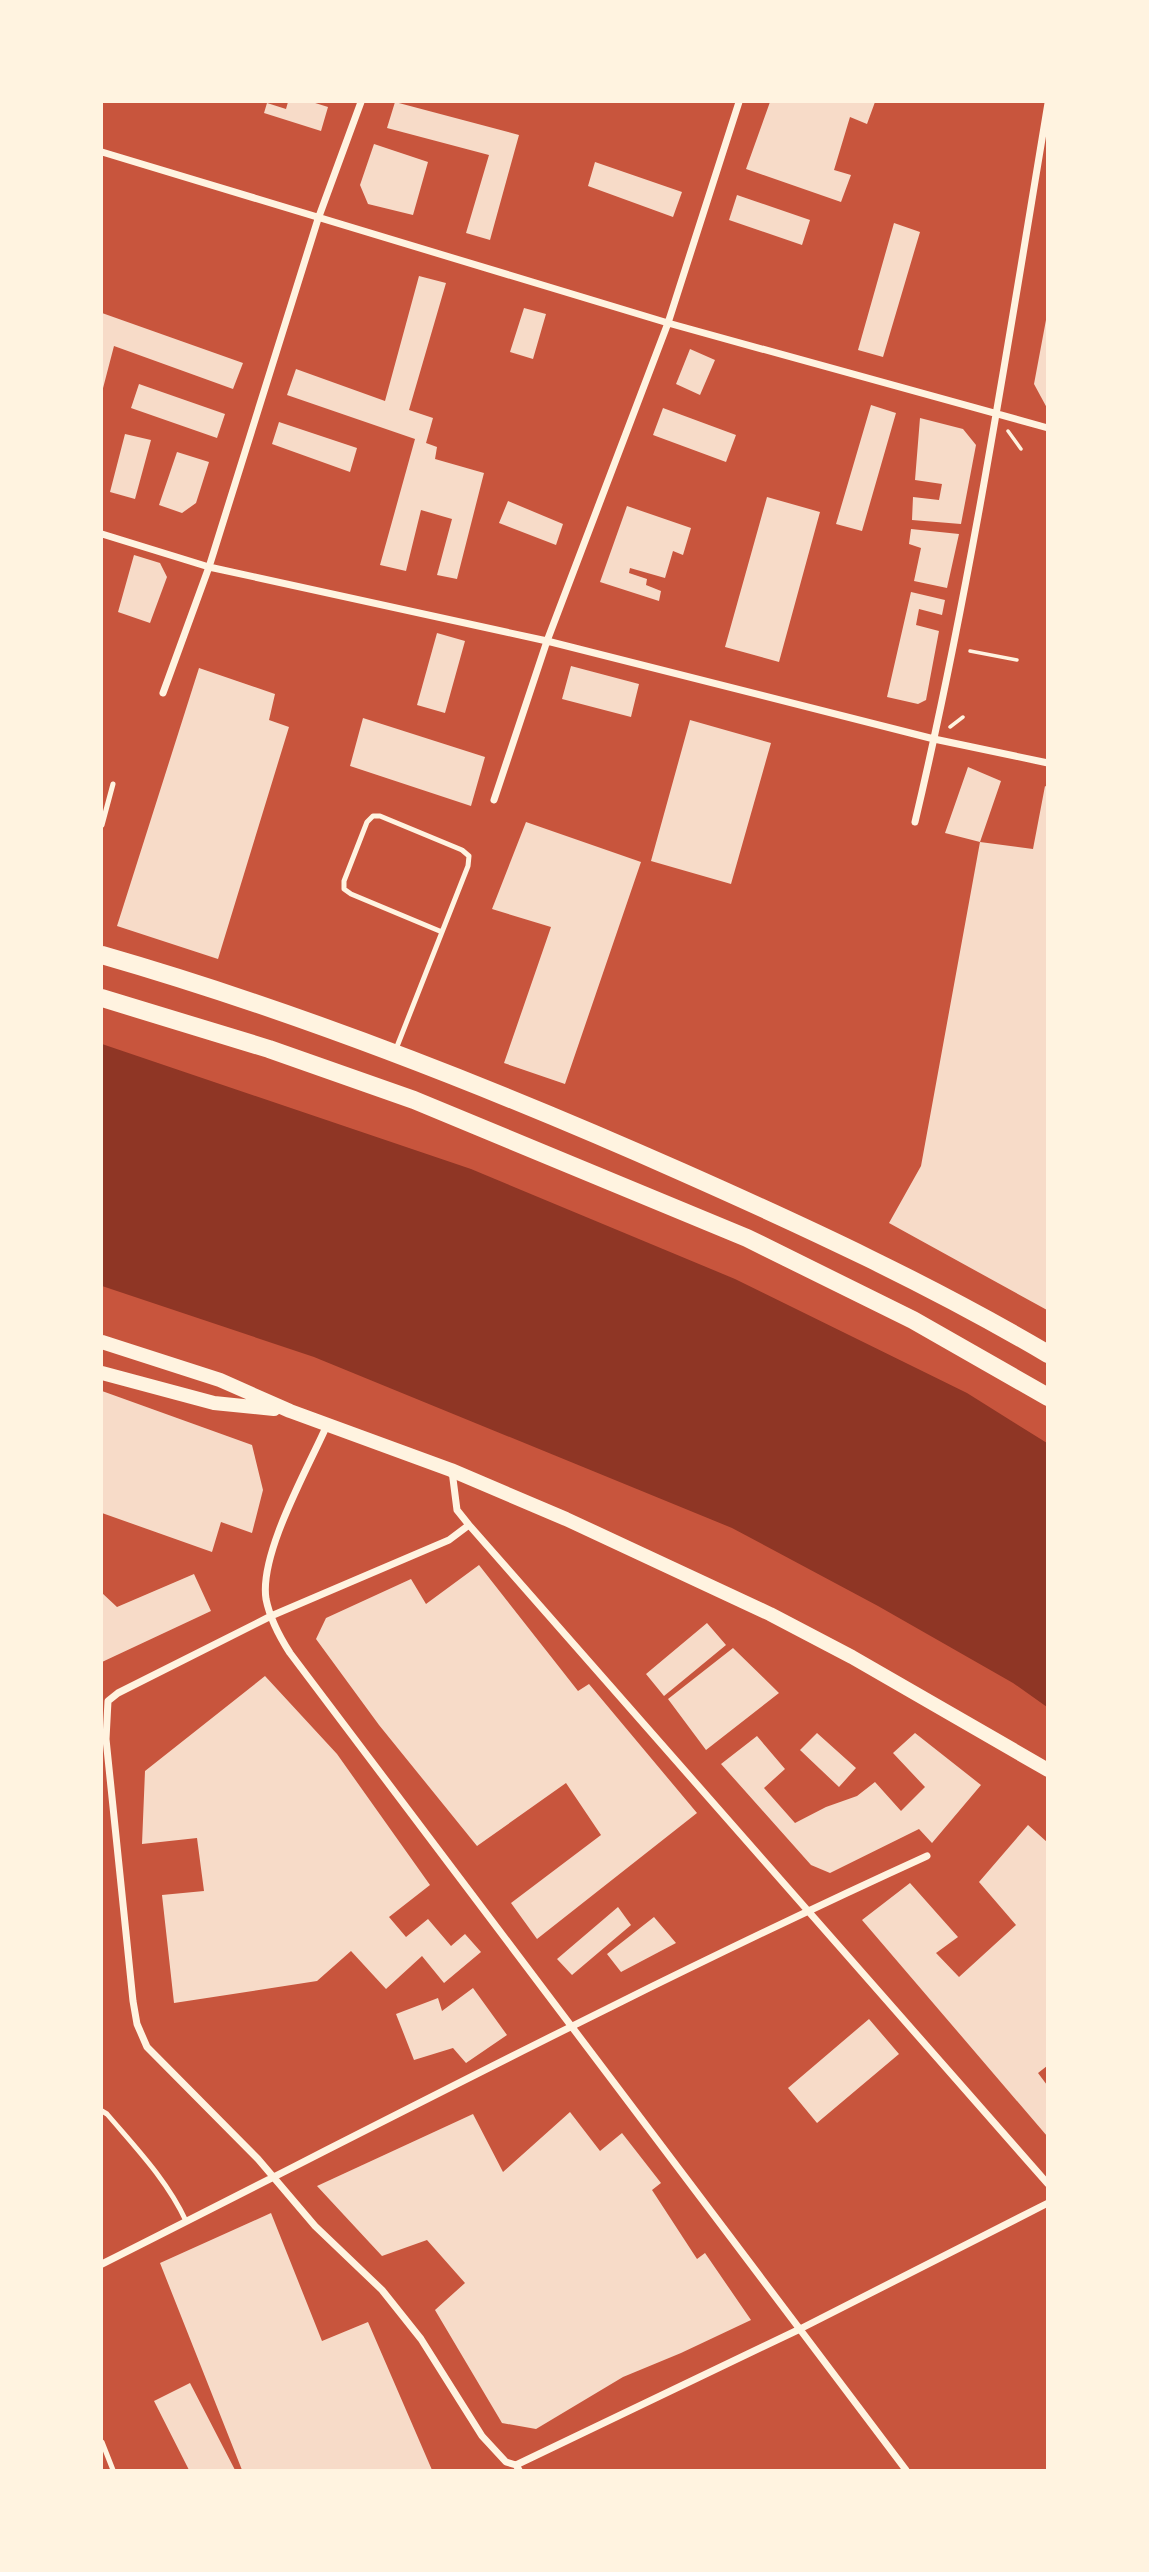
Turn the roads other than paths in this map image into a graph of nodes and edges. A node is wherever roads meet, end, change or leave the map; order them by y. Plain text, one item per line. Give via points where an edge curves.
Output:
1 (361, 102) edge
2 (739, 102) edge
3 (1048, 103) edge
4 (102, 152) edge
5 (318, 219) junction
6 (668, 323) junction
7 (997, 414) junction
8 (1048, 428) edge
9 (102, 534) edge
10 (209, 568) junction
11 (547, 641) junction
12 (163, 694) dead end
13 (934, 739) junction
14 (1048, 762) edge
15 (113, 784) dead end
16 (494, 800) dead end
17 (915, 822) dead end
18 (102, 825) edge
19 (442, 932) junction
20 (102, 955) edge
21 (102, 998) edge
22 (394, 1052) junction
23 (102, 1342) edge
24 (1048, 1354) edge
25 (102, 1373) edge
26 (1048, 1397) edge
27 (290, 1411) junction
28 (328, 1423) junction
29 (452, 1470) junction
30 (469, 1525) junction
31 (271, 1616) junction
32 (1048, 1770) edge
33 (927, 1856) dead end
34 (806, 1911) junction
35 (572, 2026) junction
36 (102, 2111) edge
37 (274, 2178) junction
38 (1048, 2184) edge
39 (1048, 2203) edge
40 (186, 2221) junction
41 (102, 2264) edge
42 (800, 2329) junction
43 (102, 2442) edge
44 (518, 2468) edge
45 (113, 2470) edge
46 (906, 2470) edge

1 - 5 street
2 - 6 street
3 - 7 street
4 - 5 street
5 - 6 street
5 - 10 street
6 - 7 street
6 - 11 street
7 - 8 street
7 - 13 street
9 - 10 street
10 - 11 street
10 - 12 street
11 - 13 street
11 - 16 street
13 - 14 street
13 - 17 street
15 - 18 lane
19 - 19 lane via 469,856 373,816 344,889
19 - 22 lane
20 - 22 main road
21 - 26 main road via 414,1100 747,1238 913,1320
22 - 24 main road via 610,1140 793,1222
23 - 27 main road via 220,1380
25 - 27 main road via 214,1403
27 - 28 main road
28 - 29 main road
28 - 31 street via 268,1559 266,1597
29 - 30 street via 457,1510
29 - 32 main road via 770,1614
30 - 31 street via 449,1540
30 - 34 street
31 - 35 street via 290,1653
31 - 37 street via 118,1693 108,1701 106,1739 137,2024 163,2067
33 - 34 street
34 - 35 street
34 - 38 street
35 - 37 street
35 - 42 street
36 - 40 lane via 166,2183
37 - 40 street
37 - 44 street via 401,2311 482,2436
39 - 42 street
40 - 41 street
42 - 44 street
42 - 46 street
43 - 45 lane

